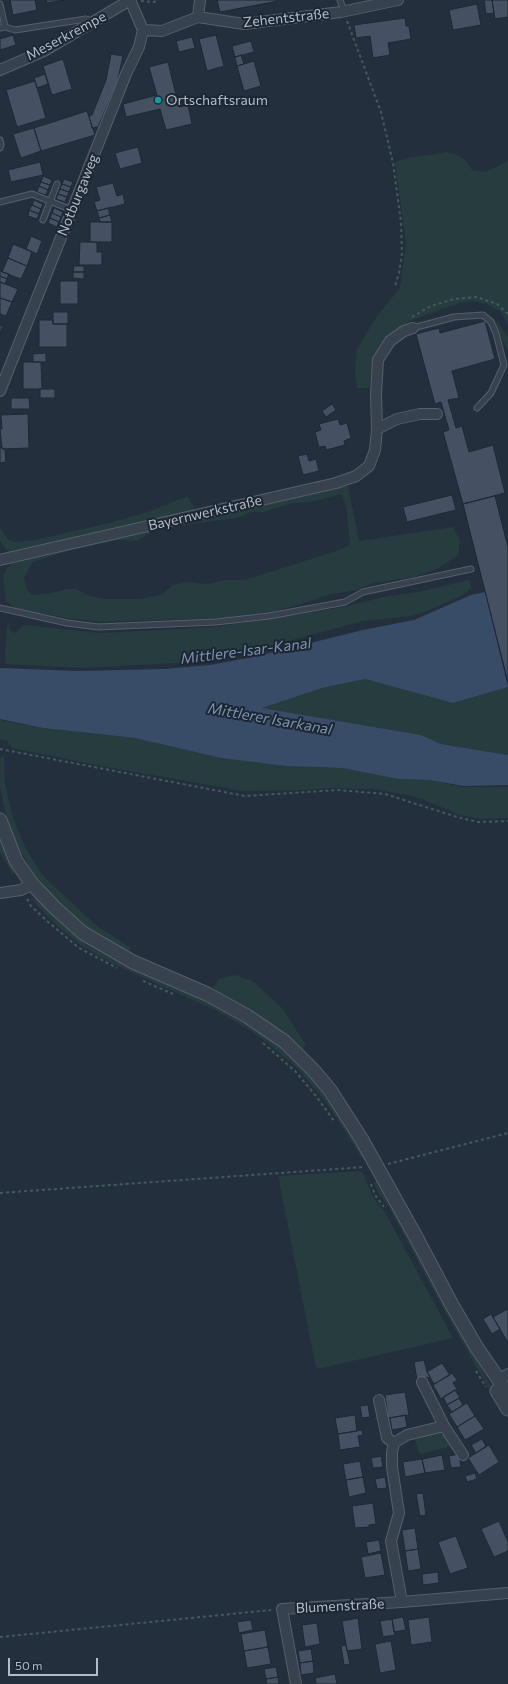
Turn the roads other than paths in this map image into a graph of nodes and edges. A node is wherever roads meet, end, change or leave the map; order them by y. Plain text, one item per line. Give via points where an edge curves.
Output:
1 (133, 0) edge
2 (200, 0) edge
3 (340, 0) edge
4 (398, 0) edge
5 (0, 4) edge
6 (342, 11) junction
7 (198, 17) junction
8 (95, 22) junction
9 (2, 28) edge
10 (143, 30) junction
11 (0, 70) edge
12 (0, 140) edge
13 (0, 148) edge
14 (56, 184) dead end
15 (50, 201) junction
16 (0, 202) edge
17 (72, 210) junction
18 (43, 220) dead end
19 (408, 330) joint
20 (0, 391) edge
21 (477, 408) dead end
22 (437, 414) dead end
23 (377, 429) junction
24 (0, 560) edge
25 (470, 569) dead end
26 (0, 608) edge
27 (0, 820) edge
28 (26, 887) junction
29 (0, 894) edge
30 (477, 1348) junction
31 (503, 1377) edge
32 (422, 1382) dead end
33 (508, 1396) edge
34 (379, 1400) dead end
35 (508, 1409) edge
36 (444, 1426) junction
37 (394, 1443) junction
38 (463, 1454) dead end
39 (508, 1593) edge
40 (402, 1602) junction
41 (296, 1684) edge

1 - 8 street, Meserkrempe
1 - 10 street
2 - 7 street
3 - 6 lane
4 - 6 street, Zehentstraße
5 - 9 lane
6 - 7 street, Zehentstraße via 244,24
7 - 10 street via 162,31
8 - 9 lane via 86,19 15,30
8 - 11 street, Meserkrempe via 44,51
10 - 17 street, Notburgaweg via 139,47
12 - 13 lane
14 - 15 lane
15 - 16 lane via 32,194
15 - 17 lane
15 - 18 lane
17 - 20 street, Notburgaweg
19 - 21 lane via 454,317 483,315 491,322 504,365 491,393
19 - 23 street, Bayernwerkstraße via 390,341 378,360
22 - 23 street via 420,414 397,419
23 - 24 street, Bayernwerkstraße via 375,450 369,466 356,476 336,483
25 - 26 lane via 363,592 345,602 269,616 216,622 98,627
27 - 28 street
28 - 29 street
28 - 30 street via 96,941 133,962 207,994 253,1019 285,1042 314,1071 330,1090 371,1167
30 - 31 street
30 - 35 street
31 - 33 street
32 - 36 street
34 - 37 street via 387,1438
36 - 37 street via 407,1435
36 - 38 street
37 - 40 street, Blumenstraße via 392,1467 399,1513 391,1541
39 - 40 street, Blumenstraße
40 - 41 street, Blumenstraße via 282,1609

